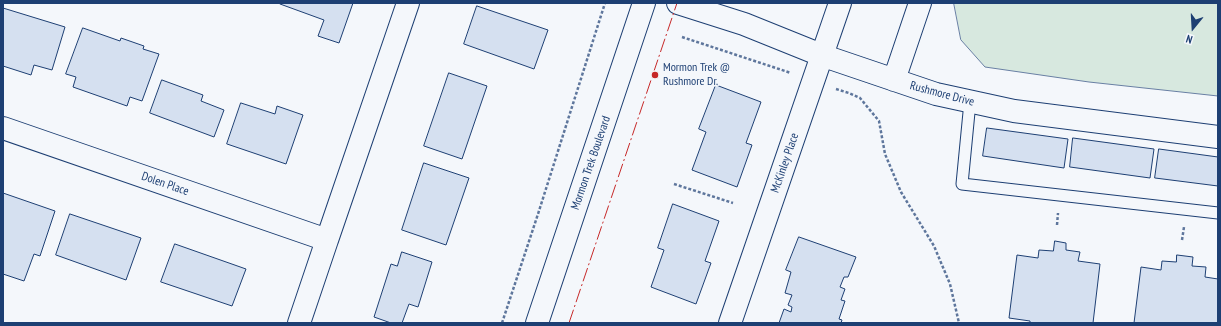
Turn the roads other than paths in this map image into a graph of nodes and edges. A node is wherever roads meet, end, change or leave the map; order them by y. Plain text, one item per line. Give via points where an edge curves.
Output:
1 (408, 3) edge
2 (644, 3) edge
3 (678, 3) edge
4 (840, 3) edge
5 (920, 3) edge
6 (822, 55) junction
7 (894, 80) junction
8 (970, 102) junction
9 (3, 128) edge
10 (1218, 137) edge
11 (1218, 213) edge
12 (327, 240) junction
13 (299, 323) edge
14 (537, 323) edge
15 (730, 323) edge

1 - 12 street
2 - 14 street, Mormon Trek Boulevard
3 - 6 street, Rushmore Drive via 744,24
4 - 6 street, McKinley Place
5 - 7 street
6 - 7 street, Rushmore Drive
6 - 15 street, McKinley Place
7 - 8 street, Rushmore Drive
8 - 10 street, Rushmore Drive via 1014,111
8 - 11 lane via 962,184
9 - 12 street, Dolen Place
12 - 13 street

